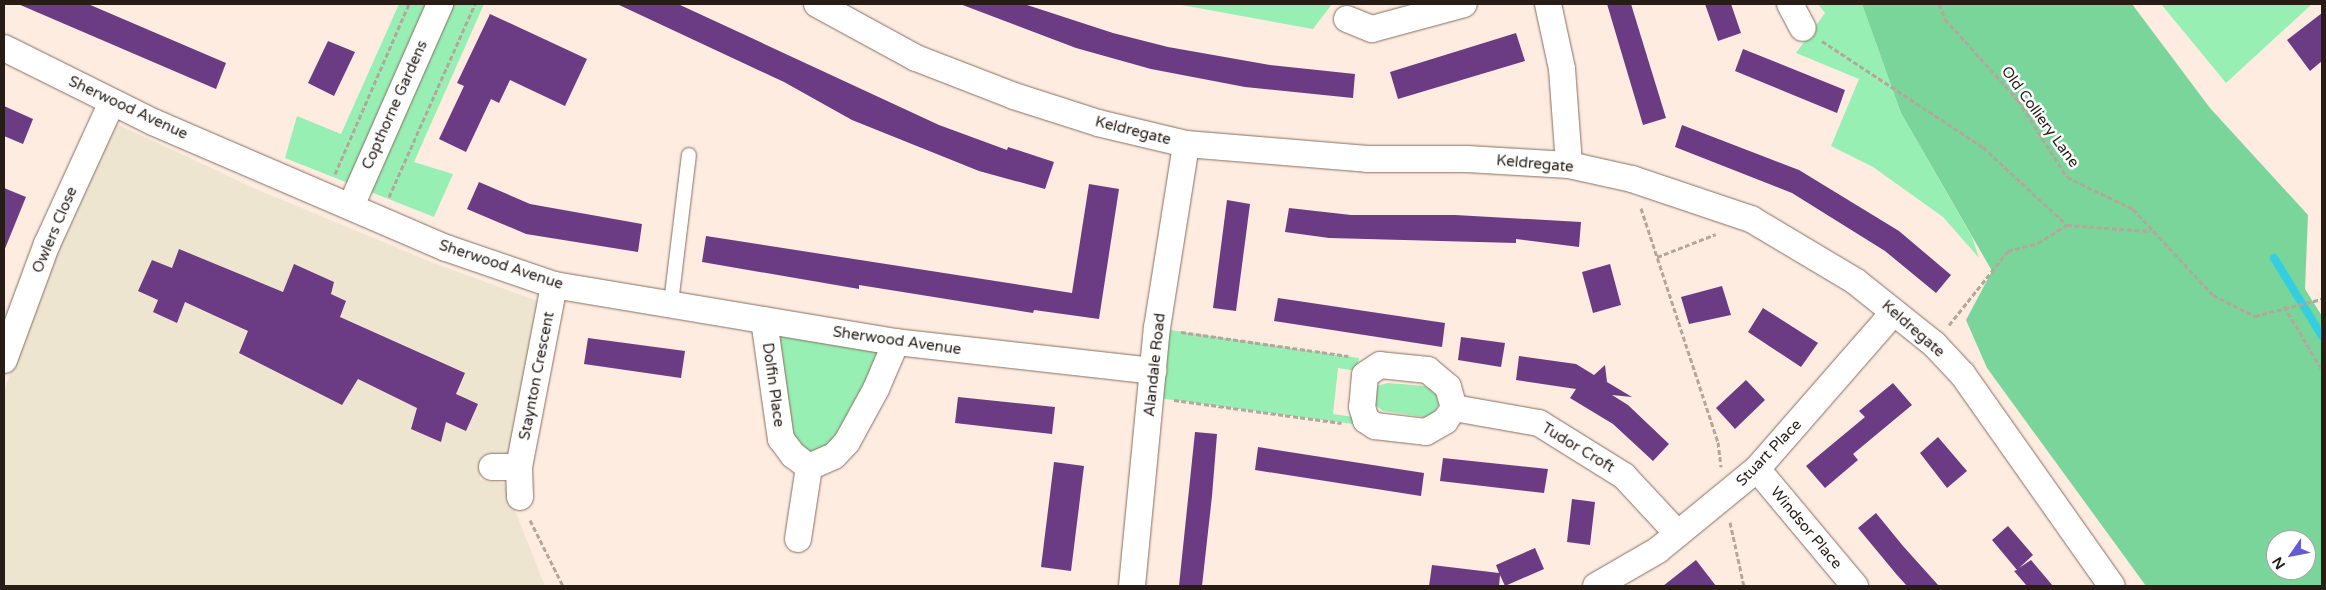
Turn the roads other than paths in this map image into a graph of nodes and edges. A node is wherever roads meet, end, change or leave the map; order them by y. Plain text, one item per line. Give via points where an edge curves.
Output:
1 (440, 4) edge
2 (817, 4) edge
3 (1464, 4) edge
4 (1548, 4) edge
5 (1790, 4) edge
6 (1347, 19) dead end
7 (1803, 28) road end
8 (4, 48) edge
9 (112, 102) junction
10 (1186, 144) junction
11 (689, 155) dead end
12 (1569, 165) junction
13 (351, 206) junction
14 (554, 285) junction
15 (671, 303) junction
16 (1894, 312) junction
17 (764, 320) junction
18 (896, 342) junction
19 (4, 360) edge
20 (1152, 384) junction
21 (1454, 408) junction
22 (492, 467) dead end
23 (519, 467) junction
24 (810, 467) junction
25 (1757, 469) junction
26 (520, 497) road end
27 (1678, 534) junction
28 (798, 539) dead end
29 (1132, 586) edge
30 (1596, 586) edge
31 (1855, 586) edge
32 (2112, 586) edge

1 - 13 street, Copthorne Gardens
2 - 10 street, Keldregate via 916,58 1014,96 1098,123
3 - 6 street via 1372,29
4 - 12 street via 1562,69
5 - 7 street
8 - 9 street, Sherwood Avenue
9 - 13 street, Sherwood Avenue
9 - 19 street, Owlers Close via 47,244
10 - 12 street, Keldregate via 1367,159 1467,159
10 - 20 street, Alandale Road via 1157,328
11 - 15 lane
12 - 16 street, Keldregate via 1632,179 1751,220 1856,281
13 - 14 street, Sherwood Avenue via 446,248
14 - 15 street, Sherwood Avenue
14 - 23 street, Staynton Crescent
15 - 17 street, Sherwood Avenue
16 - 25 street, Stuart Place
16 - 32 street, Keldregate via 1934,344 1963,374
17 - 18 street, Sherwood Avenue
17 - 24 street, Dolfin Place via 781,439 792,456
18 - 20 street, Sherwood Avenue
18 - 24 street via 876,389 847,442 834,456
20 - 29 street, Alandale Road
21 - 21 street via 1448,387 1428,370 1380,365 1366,375 1362,407 1366,420 1375,426 1426,432 1445,421
21 - 27 street, Tudor Croft via 1539,423 1624,476
22 - 23 street
23 - 26 street, Staynton Crescent
24 - 28 street
25 - 27 street, Stuart Place
25 - 31 street, Windsor Place
27 - 30 street, Stuart Place

